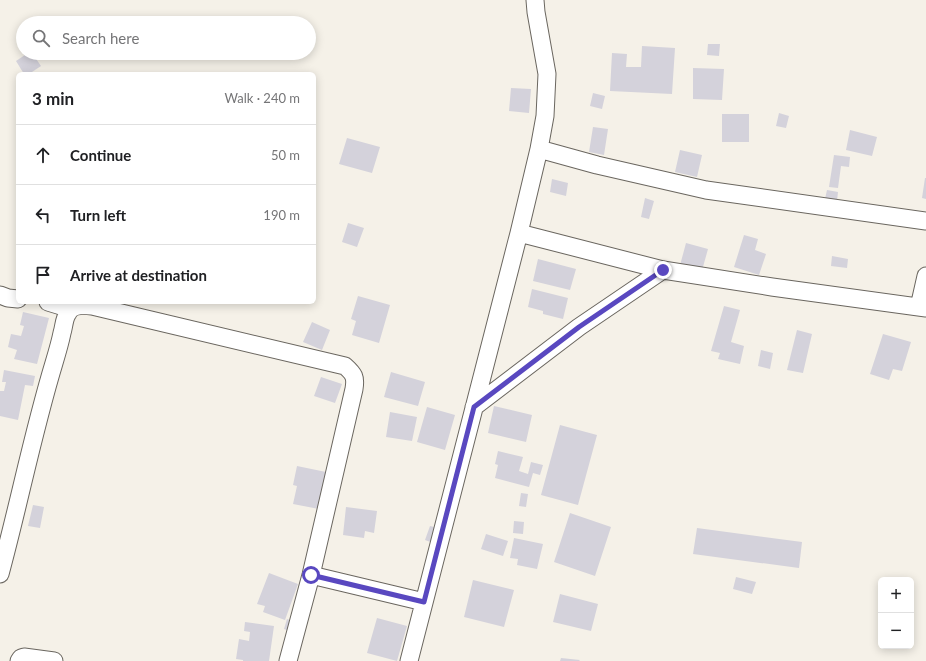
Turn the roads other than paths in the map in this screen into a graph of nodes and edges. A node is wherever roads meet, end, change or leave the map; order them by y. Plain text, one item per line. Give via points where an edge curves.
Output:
1 (536, 0) edge
2 (540, 149) junction
3 (926, 221) edge
4 (519, 233) junction
5 (663, 270) junction
6 (926, 276) edge
7 (0, 295) edge
8 (16, 299) edge
9 (55, 304) edge
10 (922, 307) edge
11 (71, 309) junction
12 (474, 407) junction
13 (0, 574) edge
14 (311, 575) junction
15 (424, 602) junction
16 (19, 661) edge
17 (54, 661) edge
18 (288, 661) edge
19 (408, 661) edge

1 - 2 street via 547,74
2 - 3 street via 706,190
2 - 4 street
4 - 5 street
4 - 12 street
5 - 10 street
5 - 12 street via 579,327
6 - 10 street
7 - 8 street
9 - 11 street
11 - 13 street via 66,316
11 - 14 street via 84,305 100,308 334,363 345,366 352,372 354,388
12 - 15 street
14 - 15 street
14 - 18 street
15 - 19 street
16 - 17 street via 24,657

